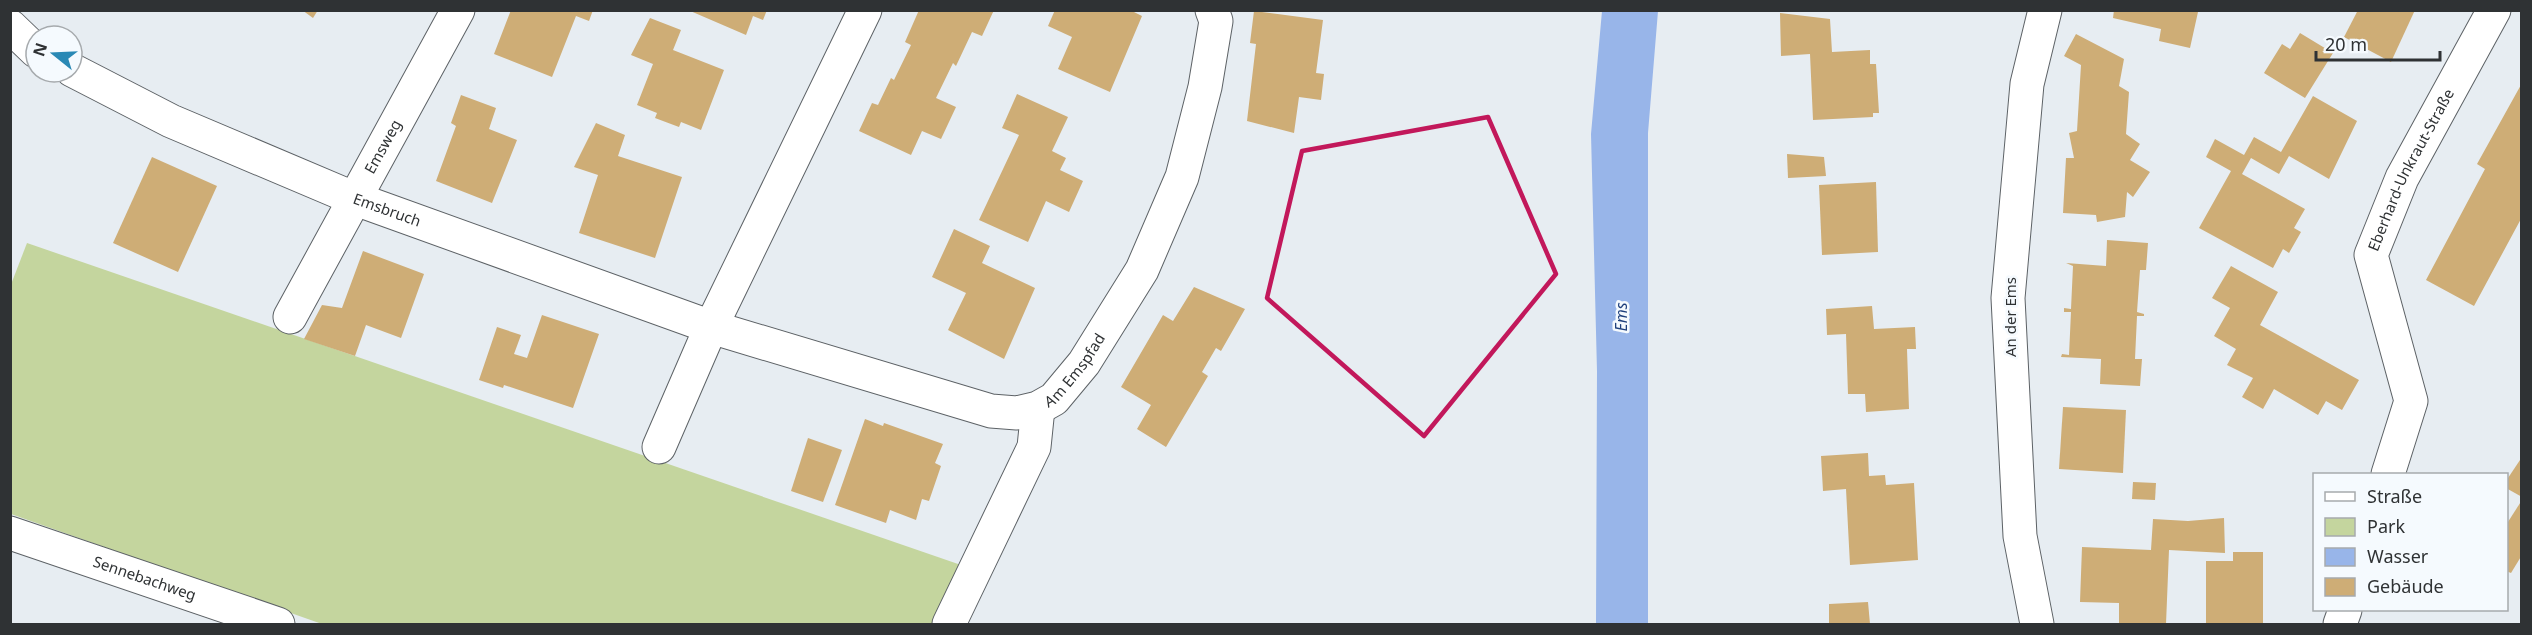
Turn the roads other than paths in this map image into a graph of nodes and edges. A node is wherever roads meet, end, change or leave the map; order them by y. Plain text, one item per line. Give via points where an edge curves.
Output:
1 (458, 10) edge
2 (865, 10) edge
3 (1212, 10) edge
4 (2044, 10) edge
5 (2494, 10) edge
6 (10, 26) edge
7 (24, 39) edge
8 (84, 76) edge
9 (353, 198) junction
10 (290, 316) dead end
11 (711, 327) junction
12 (1038, 408) junction
13 (659, 447) dead end
14 (2388, 473) edge
15 (10, 532) edge
16 (278, 624) edge
17 (950, 624) edge
18 (2037, 624) edge

1 - 9 street, Emsweg
2 - 11 street
3 - 12 street, Am Emspfad via 1216,21 1182,177 1142,270 1084,363 1054,399
4 - 18 street, An der Ems via 2027,84 2008,298 2020,536
5 - 14 street, Eberhard-Unkraut-Straße via 2402,178 2371,255 2411,401
6 - 7 street
8 - 9 street, Emsbruch via 171,121
9 - 10 street, Emsweg
9 - 11 street, Emsbruch
11 - 12 street, Am Emspfad via 991,411 1017,413
11 - 13 street
12 - 17 street via 1035,447
15 - 16 street, Sennebachweg

